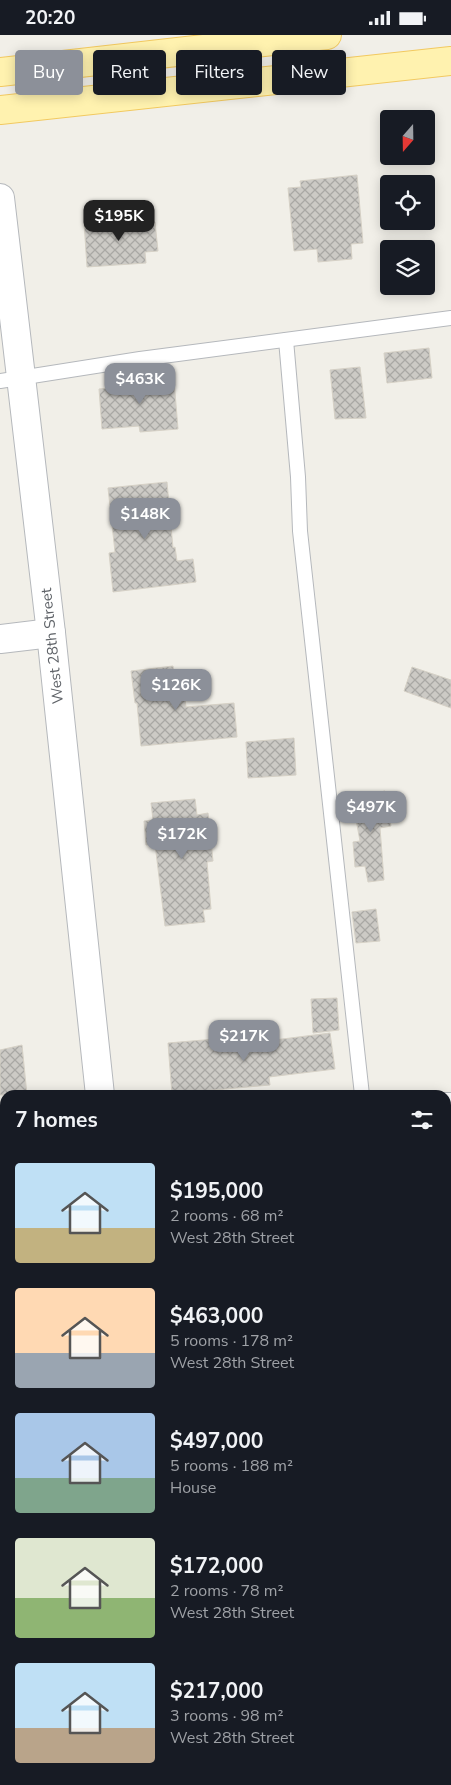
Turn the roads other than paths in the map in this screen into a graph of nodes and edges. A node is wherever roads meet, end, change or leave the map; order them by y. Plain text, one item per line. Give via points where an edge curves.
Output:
1 (327, 35) edge
2 (451, 61) edge
3 (0, 72) edge
4 (0, 110) edge
5 (0, 198) edge
6 (451, 319) edge
7 (286, 340) junction
8 (11, 380) edge
9 (51, 633) junction
10 (0, 639) edge
11 (99, 1090) edge
12 (361, 1090) edge

1 - 3 main road
2 - 4 main road
5 - 8 street, West 28th Street
6 - 7 lane
7 - 8 lane
7 - 12 lane via 300,531
8 - 9 street, West 28th Street
9 - 10 street
9 - 11 street, West 28th Street

